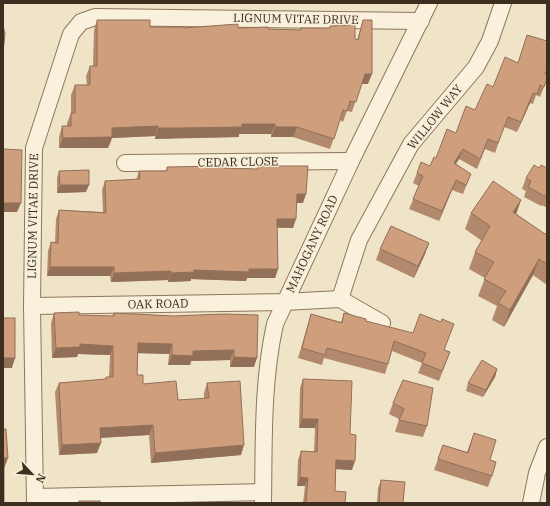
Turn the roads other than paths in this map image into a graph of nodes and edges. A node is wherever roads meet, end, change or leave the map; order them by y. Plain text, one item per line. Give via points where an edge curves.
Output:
1 (429, 3) edge
2 (503, 3) edge
3 (421, 21) junction
4 (351, 161) junction
5 (125, 163) dead end
6 (340, 299) junction
7 (284, 302) junction
8 (32, 306) junction
9 (382, 323) dead end
10 (547, 447) edge
11 (263, 498) edge
12 (35, 500) edge
13 (531, 503) edge

1 - 3 street, MAHOGANY ROAD
2 - 6 street, WILLOW WAY via 490,41 476,67 411,144 359,240
3 - 4 street, MAHOGANY ROAD
3 - 8 street, LIGNUM VITAE DRIVE via 95,17 81,22 71,34 34,148
4 - 5 street, CEDAR CLOSE
4 - 7 street, MAHOGANY ROAD
6 - 7 street
6 - 9 street
7 - 8 street, OAK ROAD
7 - 11 street, MAHOGANY ROAD via 269,348 264,398
8 - 12 street, LIGNUM VITAE DRIVE
10 - 13 street via 537,473
11 - 12 street

